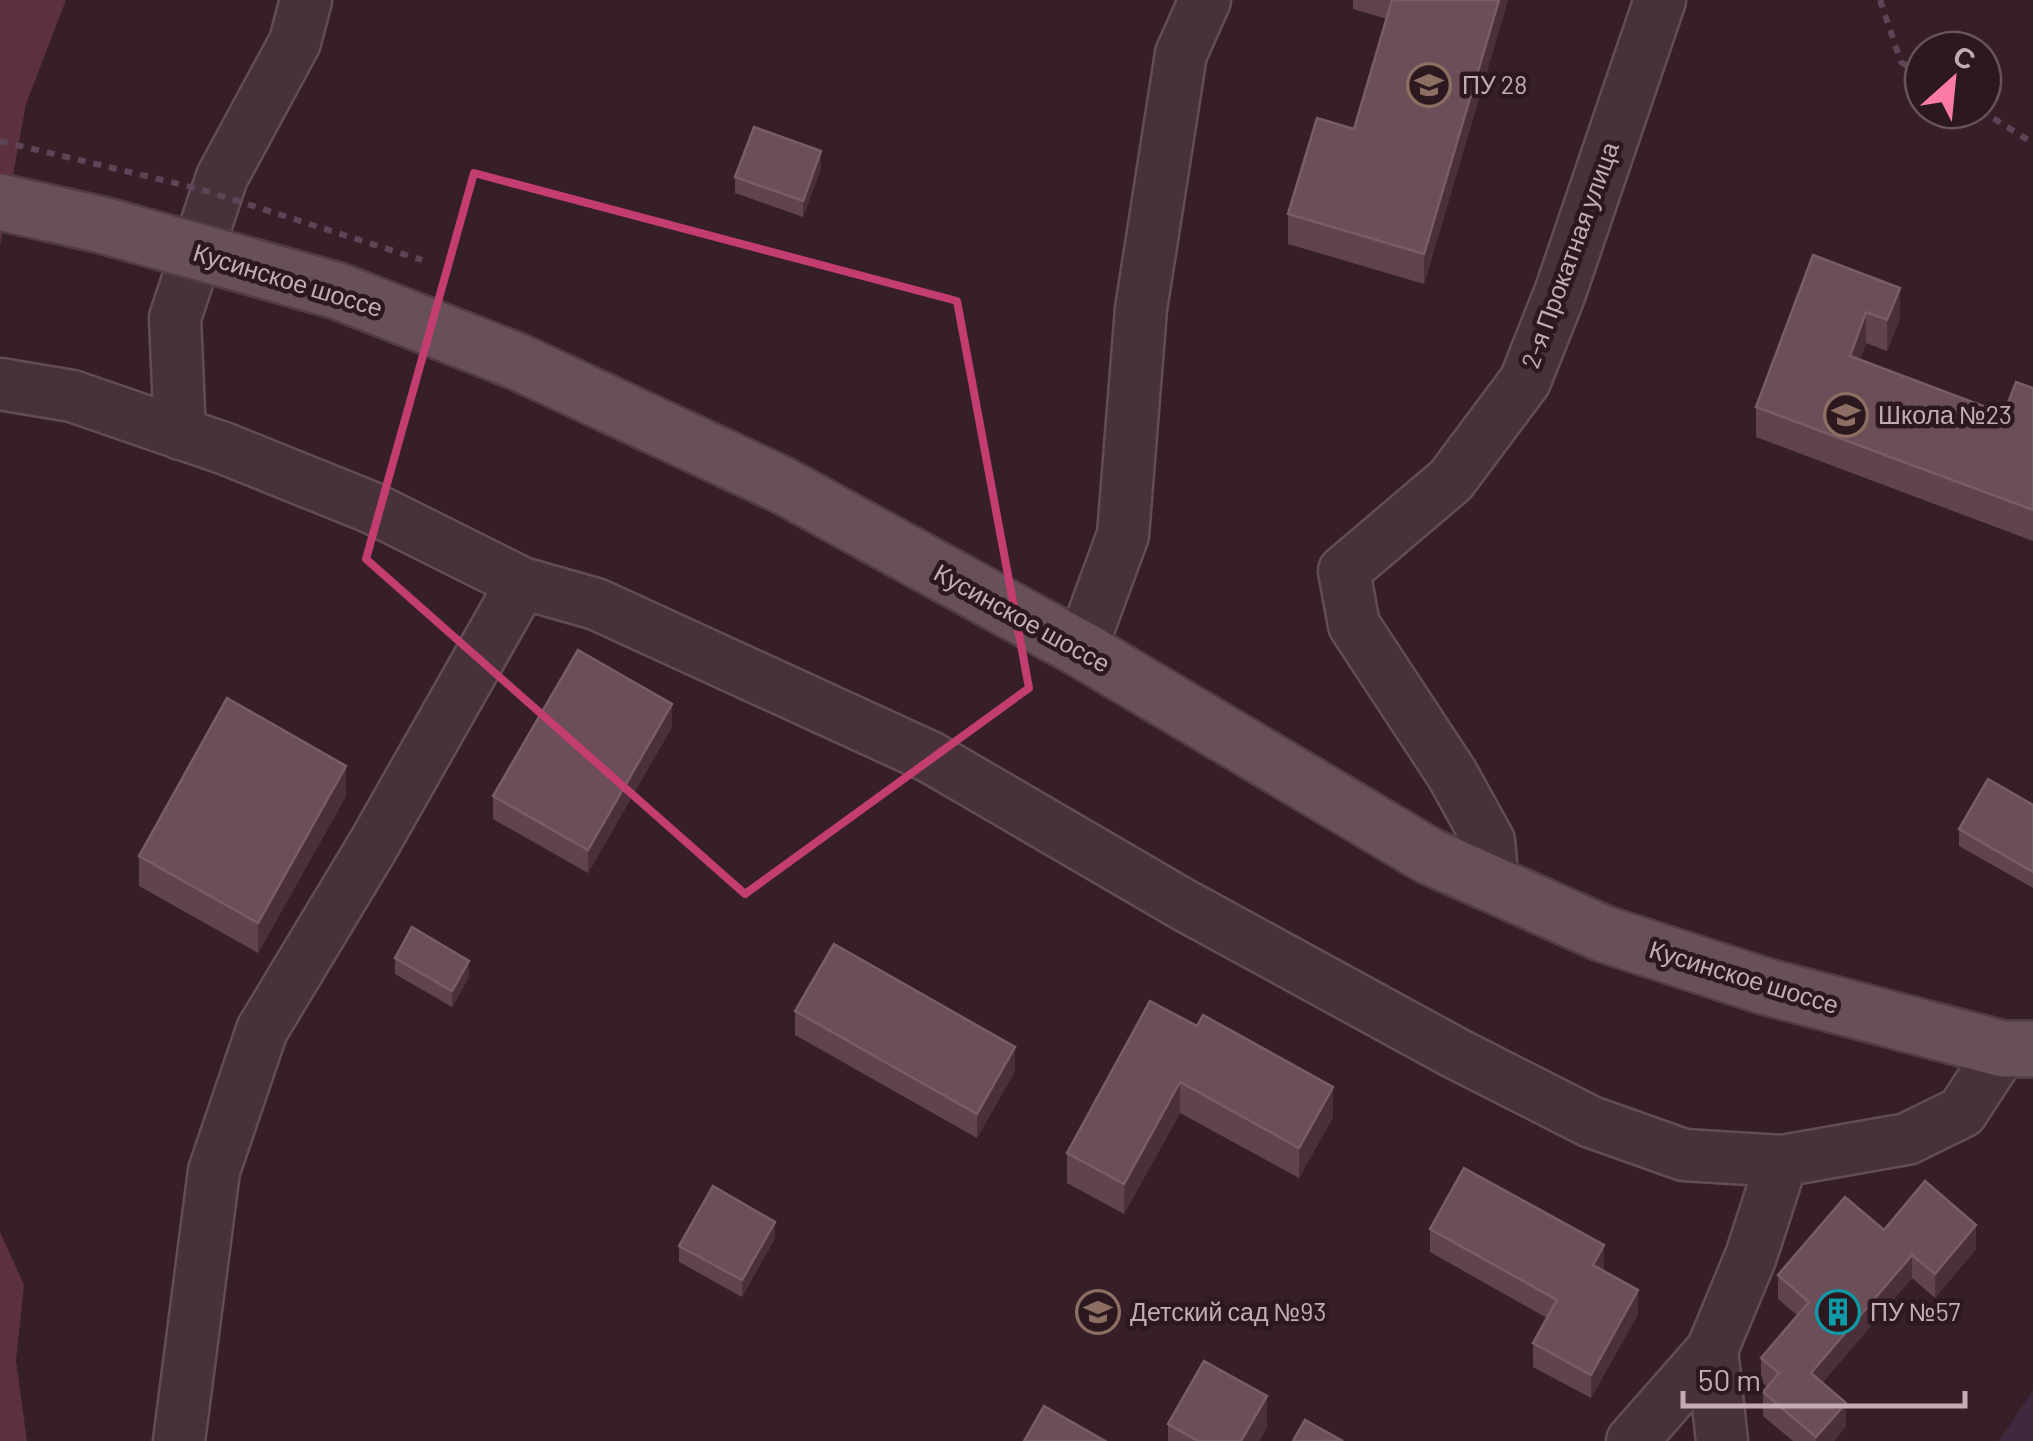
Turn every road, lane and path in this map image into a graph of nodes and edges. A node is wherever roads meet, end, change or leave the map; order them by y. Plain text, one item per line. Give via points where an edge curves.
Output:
1 (306, 0) edge
2 (1205, 0) edge
3 (1660, 0) edge
4 (1880, 0) edge
5 (1903, 63) edge
6 (2003, 124) edge
7 (0, 141) edge
8 (2033, 142) edge
9 (0, 202) edge
10 (422, 260) dead end
11 (0, 384) edge
12 (180, 434) junction
13 (522, 582) junction
14 (1081, 650) junction
15 (1493, 885) junction
16 (2018, 1049) edge
17 (1782, 1161) junction
18 (1712, 1350) junction
19 (179, 1441) edge
20 (1632, 1441) edge
21 (1722, 1441) edge

1 - 12 street via 295,42 222,177 174,318
2 - 14 street via 1181,54 1141,309 1124,535
3 - 15 street, 2-я Прокатная улица via 1524,381 1451,480 1344,571 1354,624 1489,841
4 - 5 path
6 - 8 path
7 - 10 path, bridge via 200,189
9 - 14 main road, Кусинское шоссе, bridge via 338,290 516,361 782,485
11 - 12 street via 72,396
12 - 13 street via 370,507
13 - 17 street via 596,604 930,757 1184,905 1592,1122 1684,1155
13 - 19 street via 262,1030 214,1171
14 - 15 main road, Кусинское шоссе via 1429,856
15 - 16 main road, Кусинское шоссе via 1604,934 1764,986
16 - 17 street via 1962,1112 1906,1139
17 - 18 street
18 - 20 street
18 - 21 street

